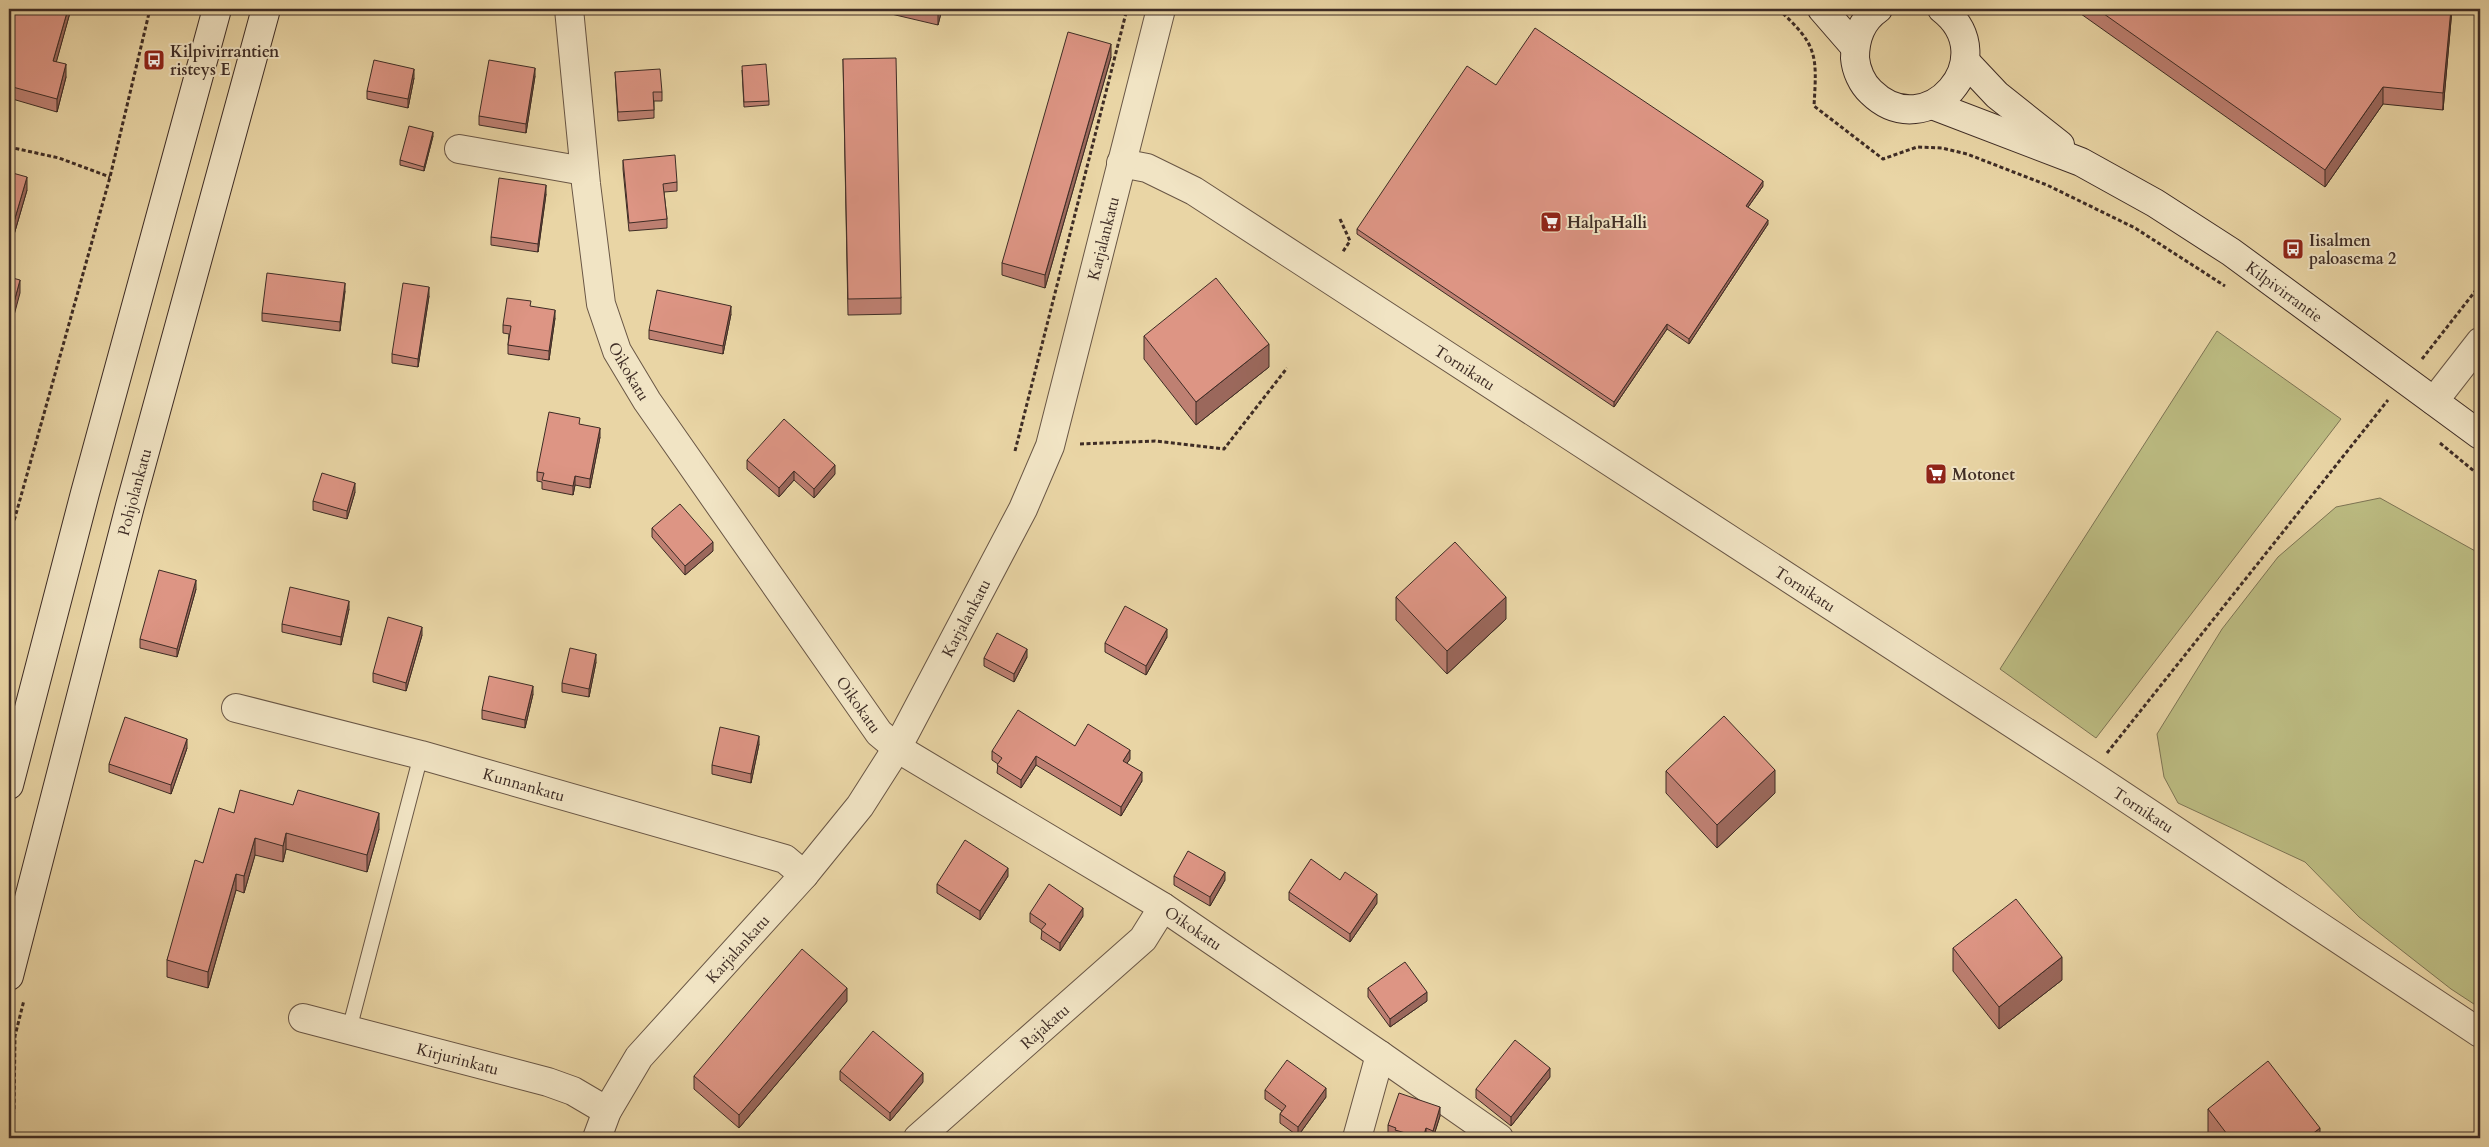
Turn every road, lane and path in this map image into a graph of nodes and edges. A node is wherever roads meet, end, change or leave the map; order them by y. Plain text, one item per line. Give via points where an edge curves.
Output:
1 (150, 9) edge
2 (217, 9) edge
3 (266, 9) edge
4 (569, 9) edge
5 (1128, 9) edge
6 (1161, 9) edge
7 (1778, 9) edge
8 (1822, 9) edge
9 (1878, 9) edge
10 (1942, 9) edge
11 (1962, 20) edge
12 (1855, 47) junction
13 (1965, 61) junction
14 (1932, 105) junction
15 (9, 147) edge
16 (459, 149) dead end
17 (2081, 162) junction
18 (1121, 163) junction
19 (584, 171) junction
20 (110, 177) junction
21 (1340, 219) dead end
22 (1326, 277) junction
23 (2480, 285) edge
24 (2233, 290) dead end
25 (2480, 342) edge
26 (1287, 368) dead end
27 (2405, 380) junction
28 (2380, 396) dead end
29 (2387, 401) junction
30 (2434, 401) junction
31 (2395, 408) dead end
32 (2480, 435) edge
33 (2434, 438) dead end
34 (1050, 446) junction
35 (1013, 457) dead end
36 (2480, 476) edge
37 (10, 528) edge
38 (9, 539) edge
39 (236, 708) dead end
40 (897, 748) junction
41 (421, 755) junction
42 (2090, 774) junction
43 (9, 785) edge
44 (804, 875) junction
45 (1163, 907) junction
46 (9, 976) edge
47 (303, 1018) dead end
48 (349, 1030) junction
49 (2480, 1033) edge
50 (1380, 1055) junction
51 (607, 1111) junction
52 (597, 1138) edge
53 (918, 1138) edge
54 (1357, 1138) edge
55 (1499, 1138) edge

1 - 20 path
2 - 43 street
3 - 46 street, Pohjolankatu via 130,506
4 - 19 street, Oikokatu
5 - 35 path
6 - 18 street, Karjalankatu
7 - 24 path via 1809,43 1817,64 1814,106 1883,159 1917,147 1967,154 2047,185 2134,228
8 - 12 street
9 - 12 street via 1866,20
10 - 11 street via 1954,20
11 - 13 street
12 - 14 street via 1859,75 1877,98 1904,108
13 - 14 street via 1962,75 1954,87
13 - 17 street, Kilpivirrantie via 1998,95
14 - 17 street, Kilpivirrantie
15 - 20 path via 59,158
16 - 19 street
17 - 27 street, Kilpivirrantie via 2231,252
18 - 22 street, Tornikatu via 1147,168 1194,191
18 - 34 street, Karjalankatu
19 - 40 street, Oikokatu via 601,304 617,351 647,401 879,733
20 - 37 path
21 - 22 path via 1350,241
22 - 42 street, Tornikatu
23 - 27 path
25 - 30 street
26 - 34 path via 1224,449 1155,441
27 - 29 path
27 - 30 street, Kilpivirrantie
28 - 29 path
29 - 31 path
29 - 42 path
30 - 32 street, Kilpivirrantie
33 - 36 path
34 - 40 street, Karjalankatu via 1024,509
37 - 38 path
39 - 41 street, Kunnankatu
40 - 44 street, Karjalankatu via 860,806
40 - 45 street, Oikokatu
41 - 44 street, Kunnankatu via 785,859
41 - 48 lane
42 - 49 street, Tornikatu
44 - 51 street, Karjalankatu via 639,1057
45 - 50 street, Oikokatu
45 - 53 street, Rajakatu via 1143,939
47 - 48 street, Kirjurinkatu
48 - 51 street, Kirjurinkatu via 548,1082 573,1091
50 - 54 street
50 - 55 street, Oikokatu
51 - 52 street, Karjalankatu

